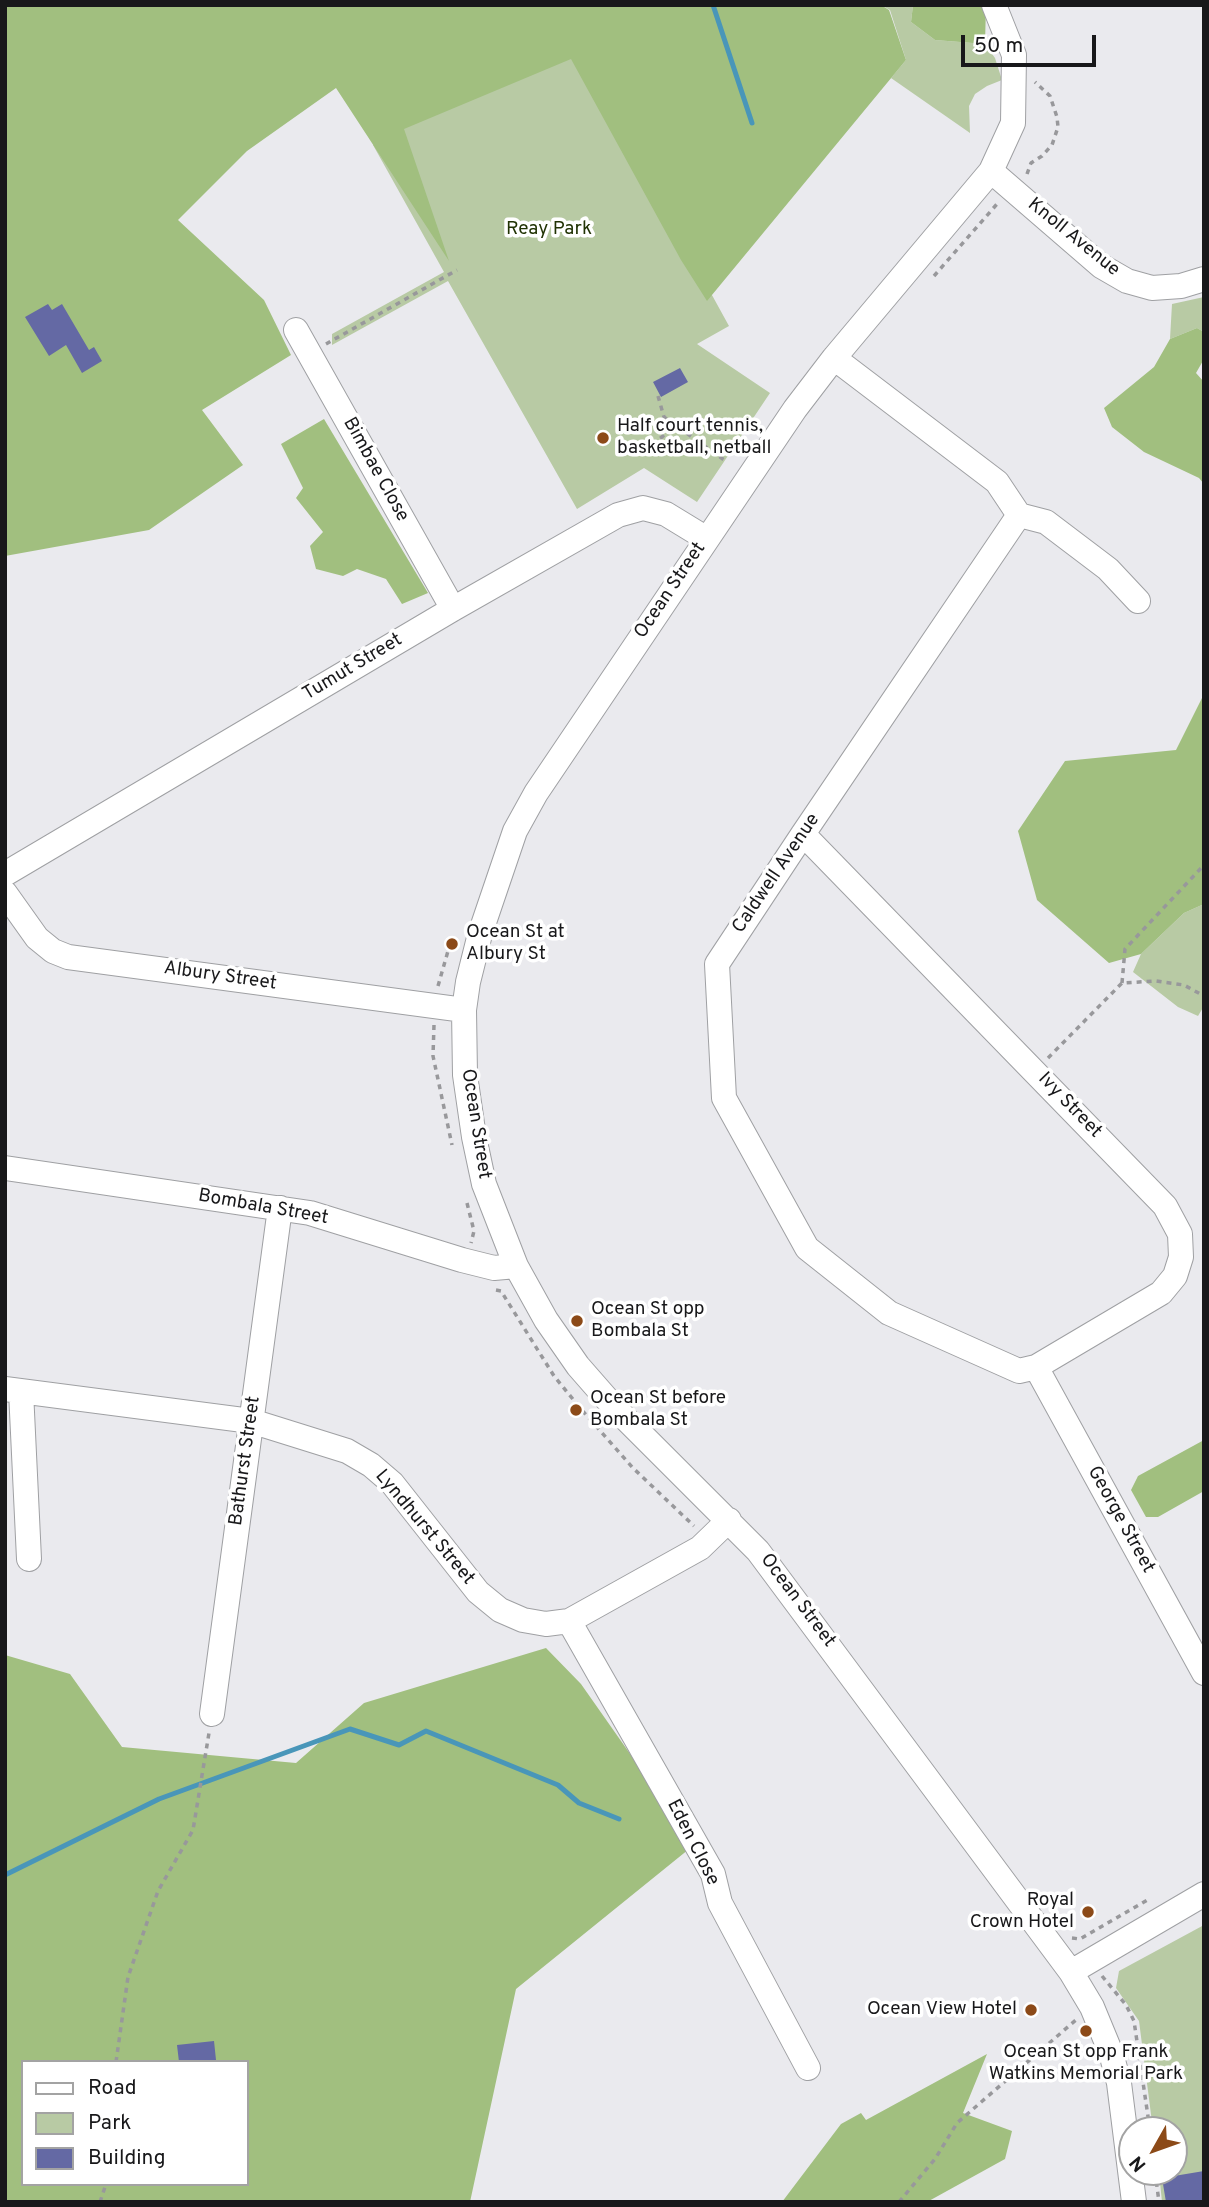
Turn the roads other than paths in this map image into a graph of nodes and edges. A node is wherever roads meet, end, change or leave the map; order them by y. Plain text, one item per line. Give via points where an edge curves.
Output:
1 (994, 5) edge
2 (991, 171) junction
3 (1204, 279) edge
4 (296, 331) dead end
5 (834, 358) junction
6 (1019, 515) junction
7 (707, 539) junction
8 (1138, 601) dead end
9 (453, 609) junction
10 (803, 834) junction
11 (5, 874) edge
12 (5, 892) edge
13 (464, 1010) junction
14 (5, 1168) edge
15 (280, 1208) junction
16 (516, 1266) junction
17 (1036, 1367) junction
18 (13, 1390) edge
19 (251, 1421) junction
20 (729, 1520) junction
21 (29, 1559) dead end
22 (569, 1621) junction
23 (1204, 1673) edge
24 (212, 1714) road end
25 (1204, 1894) edge
26 (1071, 1972) junction
27 (808, 2068) dead end
28 (1134, 2202) edge

1 - 2 street, Ocean Street via 1014,55 1013,123
2 - 3 street, Knoll Avenue via 1101,266 1127,281 1153,288
2 - 5 street, Ocean Street
4 - 9 street, Bimbae Close
5 - 6 street via 997,482
5 - 7 street, Ocean Street
6 - 8 street via 1045,522 1108,569
6 - 10 street, Caldwell Avenue
7 - 9 street, Tumut Street via 666,514 643,509 618,515
7 - 13 street, Ocean Street via 536,793 516,831 480,934
9 - 11 street, Tumut Street
10 - 17 street, Caldwell Avenue via 717,964 724,1098 807,1248 889,1313 1019,1371
10 - 17 street, Ivy Street via 1165,1206 1180,1234 1181,1257 1175,1276 1161,1293
12 - 13 street, Albury Street via 37,937 68,957
13 - 16 street, Ocean Street via 465,1075 474,1137 484,1184
14 - 15 street, Bombala Street
15 - 16 street, Bombala Street via 461,1260 495,1268
15 - 19 street, Bathurst Street
16 - 20 street, Ocean Street via 578,1366
17 - 23 street, George Street
18 - 19 street, Lyndhurst Street
18 - 21 street
19 - 22 street, Lyndhurst Street via 347,1451 371,1465 392,1483 478,1592 500,1610 546,1624
19 - 24 street, Bathurst Street
20 - 22 street, Lyndhurst Street via 699,1548
20 - 26 street, Ocean Street via 786,1585
22 - 27 street, Eden Close via 713,1874 720,1903
25 - 26 street
26 - 28 street, Ocean Street via 1111,2053

